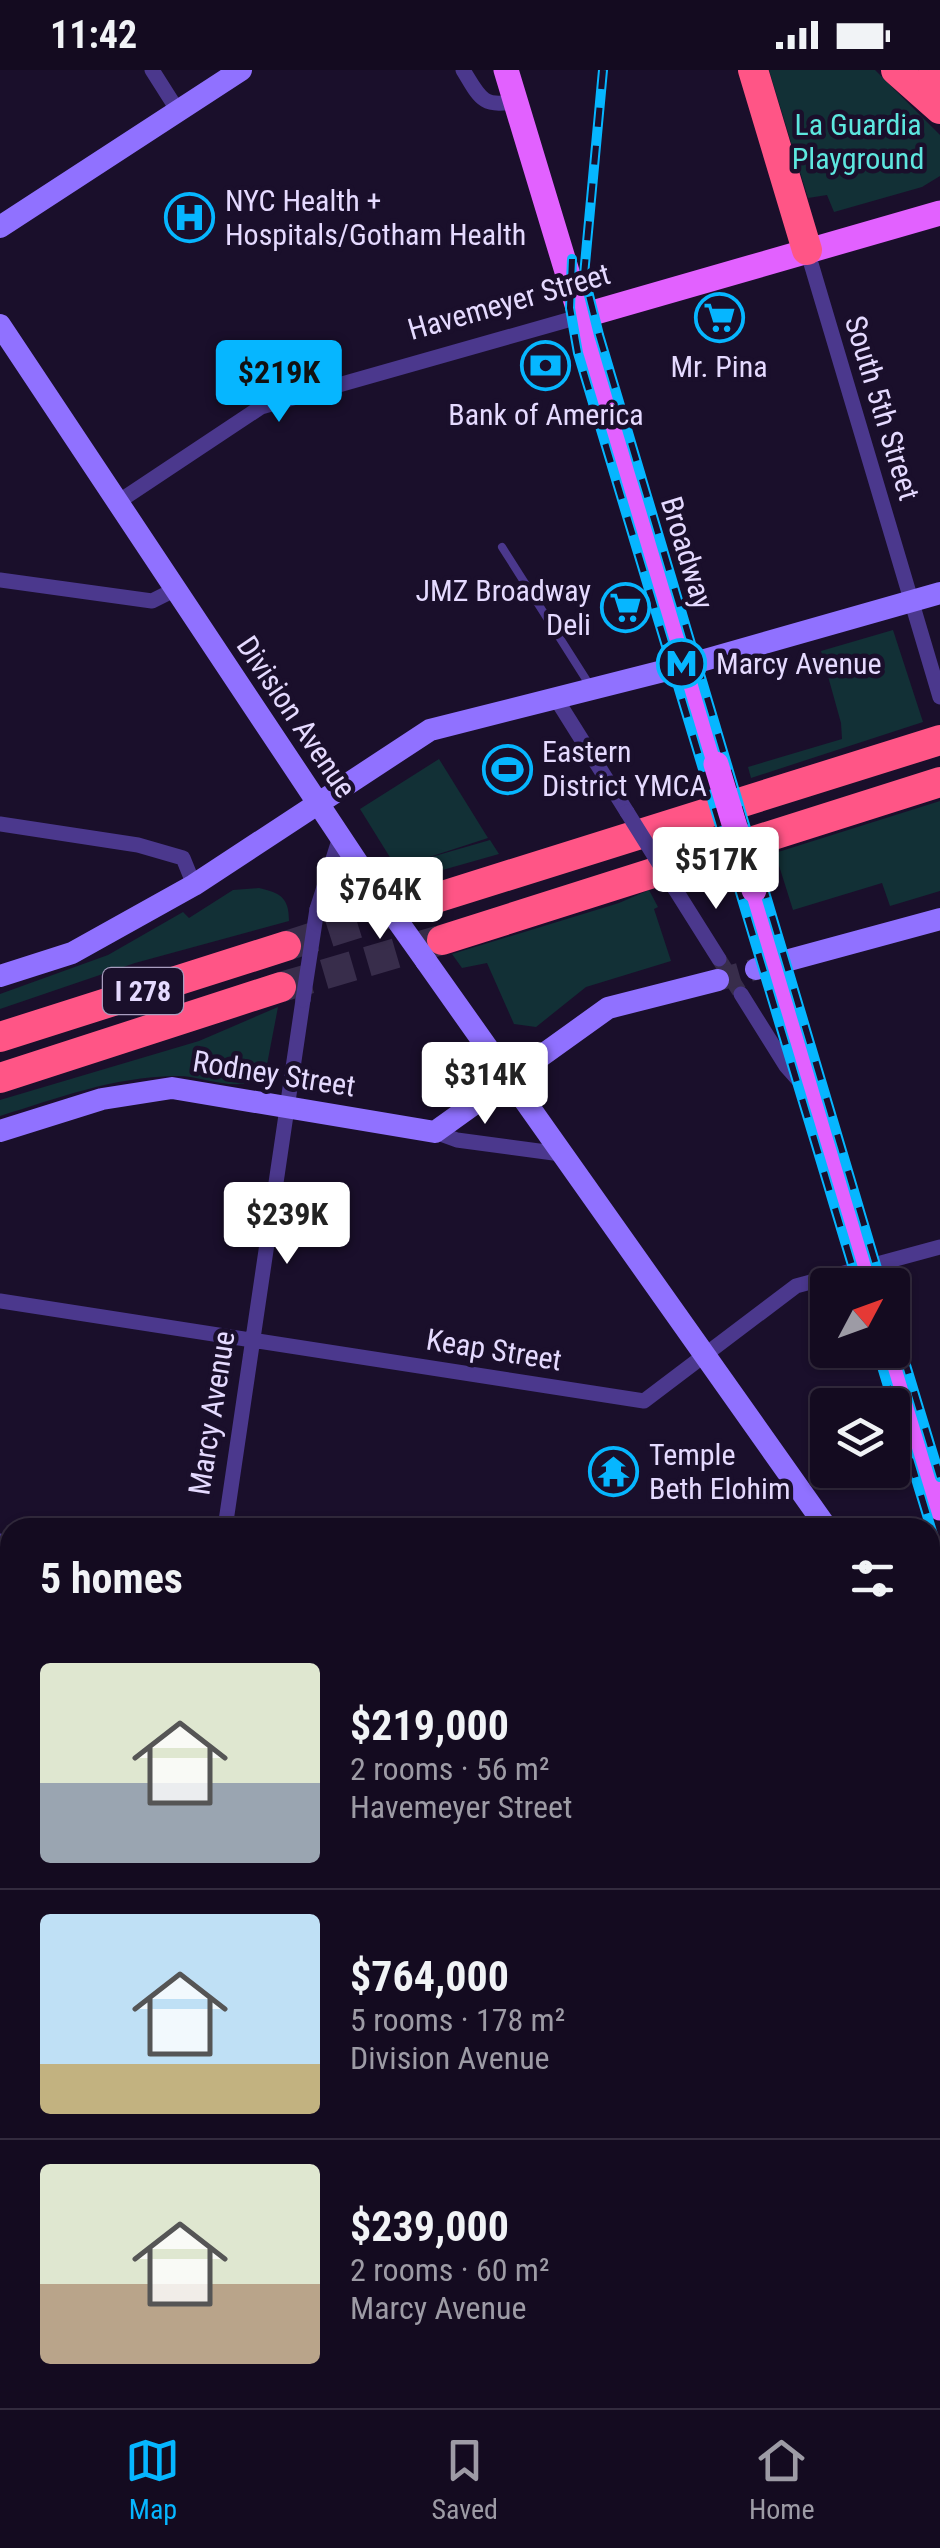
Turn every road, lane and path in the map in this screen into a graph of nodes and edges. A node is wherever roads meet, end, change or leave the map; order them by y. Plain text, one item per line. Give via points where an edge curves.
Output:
1 (152, 70) edge
2 (241, 70) edge
3 (463, 70) edge
4 (506, 70) edge
5 (754, 70) edge
6 (896, 70) edge
7 (934, 70) edge
8 (940, 75) edge
9 (515, 101) junction
10 (940, 109) edge
11 (178, 111) junction
12 (936, 212) edge
13 (0, 227) edge
14 (807, 250) junction
15 (582, 316) junction
16 (0, 325) edge
17 (118, 502) junction
18 (502, 547) dead end
19 (0, 580) edge
20 (176, 590) junction
21 (940, 593) edge
22 (911, 601) junction
23 (686, 665) junction
24 (591, 688) junction
25 (555, 697) junction
26 (940, 697) edge
27 (940, 740) edge
28 (940, 782) edge
29 (319, 805) junction
30 (0, 824) edge
31 (340, 836) junction
32 (194, 885) junction
33 (417, 904) tunnel mouth
34 (940, 919) edge
35 (286, 946) tunnel mouth
36 (434, 951) junction
37 (766, 966) junction
38 (719, 969) joint
39 (0, 976) edge
40 (292, 994) junction
41 (741, 994) tunnel mouth
42 (0, 1037) edge
43 (0, 1078) edge
44 (509, 1081) junction
45 (817, 1101) junction
46 (289, 1107) junction
47 (0, 1131) edge
48 (435, 1132) junction
49 (560, 1154) junction
50 (940, 1247) edge
51 (868, 1268) edge
52 (889, 1268) edge
53 (810, 1284) edge
54 (0, 1301) edge
55 (253, 1340) junction
56 (706, 1355) junction
57 (897, 1368) edge
58 (940, 1508) edge
59 (226, 1518) edge
60 (821, 1518) edge

1 - 11 street
2 - 11 main road
3 - 9 street via 484,100
4 - 9 main road, Broadway
5 - 14 highway
6 - 10 highway
7 - 8 highway
9 - 15 main road, Broadway
11 - 13 main road
12 - 14 main road, Havemeyer Street
14 - 15 main road, Havemeyer Street
14 - 22 street, South 5th Street
15 - 17 street, Havemeyer Street via 261,407
15 - 23 main road, Broadway
16 - 17 main road, Division Avenue
17 - 20 main road, Division Avenue
18 - 24 lane
19 - 20 street via 152,601
20 - 29 main road, Division Avenue
21 - 22 main road
22 - 23 main road
22 - 26 street, South 5th Street
23 - 24 main road
23 - 37 main road, Broadway, bridge via 754,890
24 - 25 main road
25 - 29 main road via 430,730
25 - 38 street, bridge
27 - 33 highway
28 - 36 highway
29 - 31 main road, Division Avenue
29 - 32 main road
30 - 32 street via 183,858
31 - 36 main road, Division Avenue, bridge via 377,892
31 - 40 street, Marcy Avenue, bridge
32 - 39 main road via 72,952
34 - 37 main road
35 - 42 highway, I 278
36 - 44 main road, Division Avenue
37 - 45 main road, Broadway
38 - 44 main road via 608,1008
40 - 43 highway, I 278
40 - 46 street, Marcy Avenue
41 - 45 street via 786,1066
44 - 48 main road
44 - 49 main road, Division Avenue
45 - 51 main road, Broadway
46 - 47 main road, Rodney Street via 172,1088 102,1099
46 - 48 main road, Rodney Street
46 - 55 street, Marcy Avenue
48 - 49 street, Rodney Street
49 - 56 main road, Division Avenue
50 - 52 street, Keap Street
53 - 56 street, Keap Street via 796,1286
54 - 55 street, Keap Street
55 - 56 street, Keap Street via 644,1401
55 - 59 street, Marcy Avenue
56 - 60 main road, Division Avenue
57 - 58 main road

